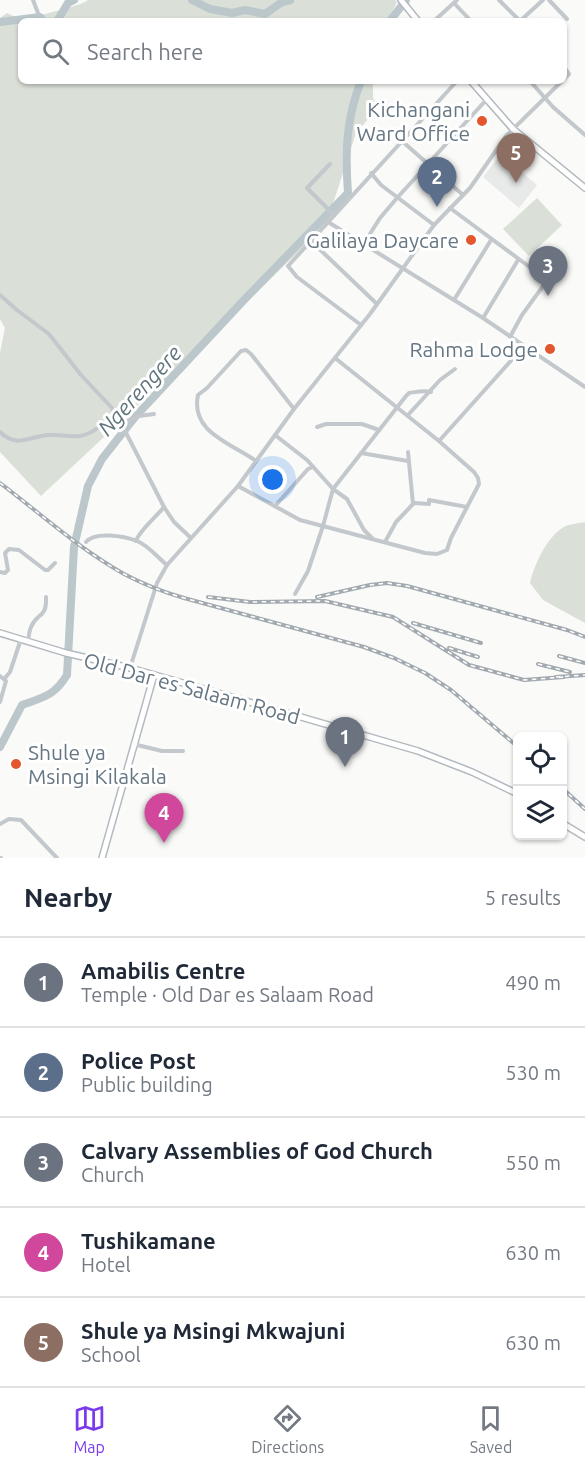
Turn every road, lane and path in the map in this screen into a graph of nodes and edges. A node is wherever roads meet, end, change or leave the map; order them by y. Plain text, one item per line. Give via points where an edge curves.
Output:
1 (33, 0) edge
2 (401, 0) edge
3 (499, 0) edge
4 (543, 0) edge
5 (549, 0) edge
6 (455, 1) edge
7 (38, 13) dead end
8 (416, 18) edge
9 (437, 18) edge
10 (469, 18) edge
11 (517, 18) edge
12 (523, 18) edge
13 (566, 18) edge
14 (454, 84) edge
15 (474, 84) edge
16 (533, 84) edge
17 (559, 84) edge
18 (544, 97) junction
19 (487, 99) junction
20 (508, 123) junction
21 (513, 129) junction
22 (585, 135) edge
23 (506, 136) junction
24 (522, 136) junction
25 (402, 141) junction
26 (330, 164) dead end
27 (427, 164) junction
28 (371, 173) junction
29 (585, 188) edge
30 (463, 195) junction
31 (397, 198) junction
32 (450, 208) junction
33 (334, 215) junction
34 (327, 222) junction
35 (434, 225) junction
36 (492, 240) junction
37 (311, 241) junction
38 (363, 245) junction
39 (518, 260) junction
40 (401, 268) junction
41 (0, 295) edge
42 (454, 300) junction
43 (377, 304) junction
44 (483, 318) junction
45 (361, 325) junction
46 (510, 337) junction
47 (524, 346) junction
48 (335, 358) junction
49 (455, 369) dead end
50 (585, 387) edge
51 (431, 392) junction
52 (397, 406) junction
53 (294, 409) junction
54 (114, 414) junction
55 (154, 414) dead end
56 (408, 416) junction
57 (121, 423) junction
58 (317, 427) dead end
59 (379, 430) junction
60 (0, 432) edge
61 (275, 435) junction
62 (439, 441) junction
63 (361, 452) junction
64 (408, 452) dead end
65 (256, 461) junction
66 (408, 461) junction
67 (313, 467) junction
68 (238, 486) junction
69 (333, 489) junction
70 (413, 504) junction
71 (275, 506) junction
72 (164, 507) junction
73 (467, 507) junction
74 (323, 526) junction
75 (191, 538) junction
76 (373, 538) junction
77 (136, 541) junction
78 (86, 542) dead end
79 (385, 542) junction
80 (55, 563) dead end
81 (167, 565) junction
82 (0, 572) edge
83 (295, 594) dead end
84 (46, 597) dead end
85 (0, 633) edge
86 (24, 640) junction
87 (130, 668) junction
88 (154, 675) junction
89 (2, 677) edge
90 (0, 702) edge
91 (133, 744) junction
92 (183, 751) dead end
93 (513, 792) edge
94 (0, 824) edge
95 (567, 826) edge
96 (585, 837) edge
97 (57, 858) edge
98 (102, 858) edge

1 - 7 street
2 - 8 main road
3 - 11 street
4 - 12 street
5 - 13 street
6 - 9 street
6 - 10 street
14 - 25 street
15 - 19 main road
16 - 18 street
17 - 18 street
18 - 21 street
18 - 22 street
19 - 20 main road
19 - 27 street
20 - 21 main road
20 - 23 street
21 - 23 street
21 - 24 main road
23 - 24 street
23 - 30 street
24 - 29 main road
25 - 27 street
25 - 28 street
26 - 33 street via 308,188
27 - 30 street
27 - 31 street
28 - 31 street
28 - 33 street
30 - 32 street
31 - 35 street
31 - 38 street
32 - 35 street
32 - 36 street
33 - 34 street
34 - 37 street
34 - 38 street
35 - 40 street
36 - 39 street
36 - 42 street
37 - 43 street
37 - 45 street via 289,263 289,269
38 - 40 street
39 - 44 street
39 - 46 street via 546,283
40 - 42 street
40 - 43 street
41 - 54 street via 49,334
42 - 44 street
43 - 45 street
44 - 46 street
45 - 48 street
46 - 47 street
47 - 50 street
47 - 62 street
48 - 52 street
48 - 53 street
49 - 51 street
51 - 52 street via 409,393
51 - 56 street
52 - 56 street
52 - 59 street
53 - 61 street
53 - 65 street via 246,350 198,395 197,411 202,424
54 - 57 street
54 - 60 street via 93,432 66,438 51,435 12,441
55 - 57 street
56 - 62 street
57 - 72 street
58 - 59 street via 362,424
59 - 63 street
61 - 65 street
61 - 67 street
62 - 73 street via 477,476 479,484
63 - 66 street
63 - 69 street
64 - 66 street
65 - 68 street
66 - 70 street
67 - 69 street
67 - 71 street
68 - 71 street
68 - 75 street
69 - 74 street
69 - 76 street via 348,500 364,530
70 - 73 street via 429,504 429,500
70 - 79 street via 396,522
71 - 74 street via 300,520
72 - 75 street
72 - 77 street
73 - 79 street via 445,551 429,554
74 - 76 street
74 - 83 street via 308,571
75 - 81 street
76 - 79 street
77 - 78 street via 99,535
77 - 81 street
80 - 82 street via 45,570 19,550 9,549 5,553 8,570
81 - 87 street via 156,583
84 - 86 street via 44,612
85 - 86 main road, Old Dar es Salaam Road
86 - 87 main road, Old Dar es Salaam Road
86 - 89 street via 10,672
87 - 88 main road, Old Dar es Salaam Road
88 - 91 main road
88 - 93 main road, Old Dar es Salaam Road via 418,751
89 - 90 street via 5,684
91 - 92 street
91 - 98 main road
94 - 97 street via 9,819 21,820
95 - 96 main road

